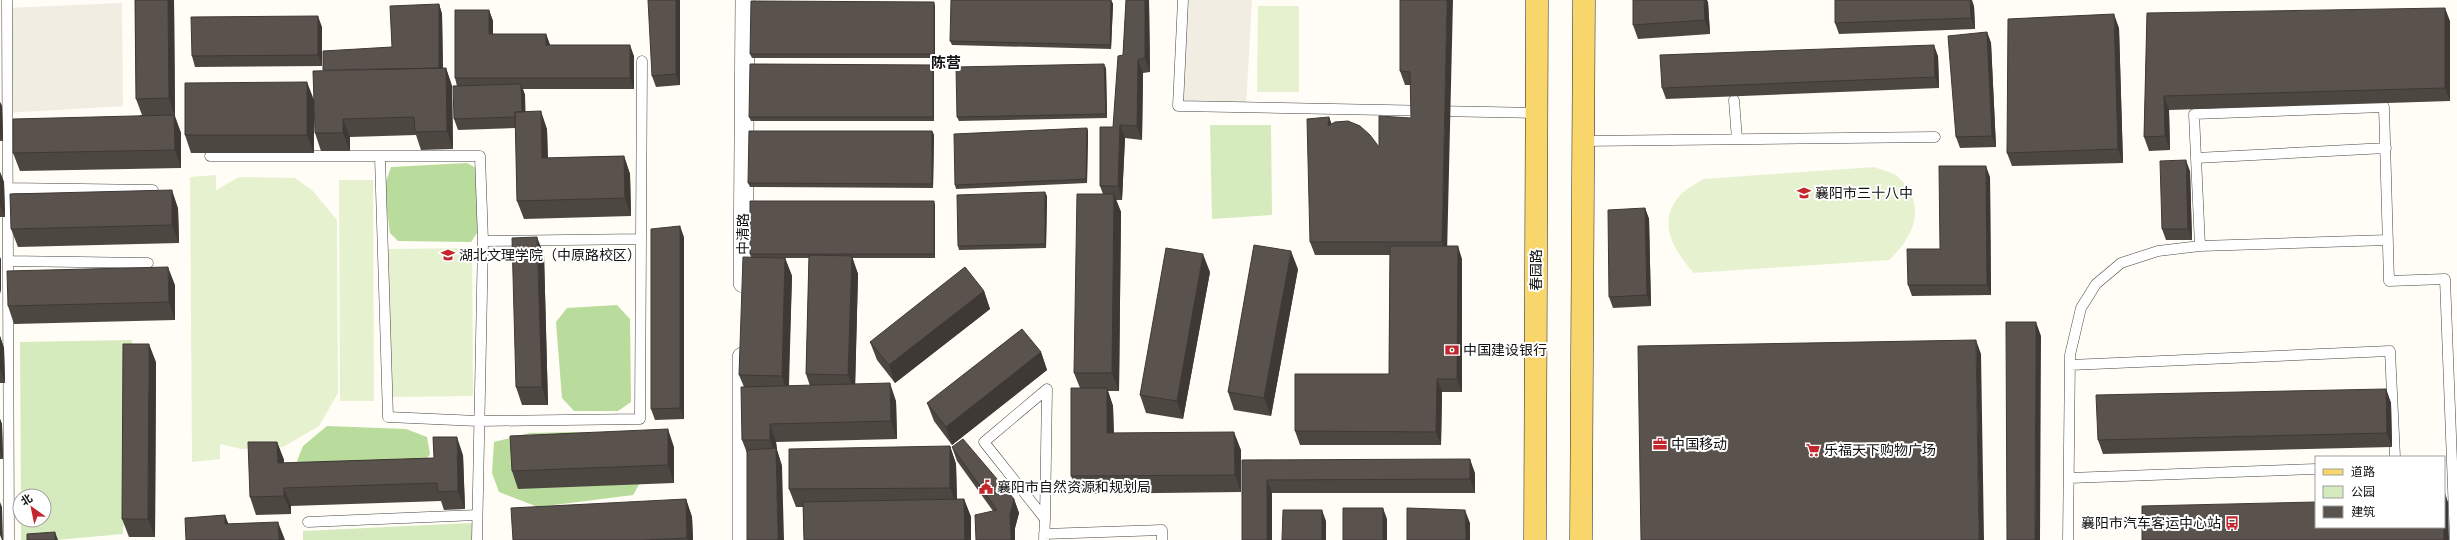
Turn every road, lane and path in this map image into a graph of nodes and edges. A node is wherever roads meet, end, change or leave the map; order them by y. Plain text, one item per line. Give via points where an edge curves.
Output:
1 (7, 0) edge
2 (745, 0) edge
3 (1183, 0) edge
4 (1537, 0) edge
5 (1584, 0) edge
6 (642, 61) dead end
7 (1734, 100) dead end
8 (1537, 113) junction
9 (1935, 137) dead end
10 (1737, 139) junction
11 (1584, 141) junction
12 (2386, 148) junction
13 (4, 152) edge
14 (210, 156) edge
15 (380, 156) junction
16 (2196, 158) junction
17 (8, 188) junction
18 (153, 190) edge
19 (4, 238) edge
20 (641, 239) junction
21 (2388, 240) junction
22 (483, 241) junction
23 (2200, 246) junction
24 (8, 262) junction
25 (148, 263) dead end
26 (743, 300) edge
27 (4, 314) edge
28 (742, 339) edge
29 (2070, 365) junction
30 (4, 408) edge
31 (478, 421) junction
32 (2395, 456) edge
33 (2315, 469) edge
34 (2068, 478) junction
35 (4, 489) edge
36 (477, 516) junction
37 (1045, 519) junction
38 (308, 522) dead end
39 (1044, 537) edge
40 (9, 540) edge
41 (477, 540) edge
42 (742, 540) edge
43 (1162, 540) edge
44 (1534, 540) edge
45 (1582, 540) edge
46 (2068, 540) edge
47 (2455, 540) edge

1 - 13 lane
2 - 26 street, 中清路
3 - 8 lane via 1178,106
4 - 8 main road, 春园路
5 - 11 main road
6 - 20 lane
7 - 10 lane
8 - 44 main road, 春园路
9 - 10 lane
10 - 11 lane
11 - 45 main road
12 - 16 lane
12 - 16 lane via 2384,107 2194,114
12 - 21 lane
13 - 17 lane
14 - 15 lane
15 - 22 lane via 480,156
15 - 31 lane via 388,417
16 - 23 lane
17 - 18 lane
17 - 19 lane
19 - 24 lane
20 - 22 lane
20 - 31 lane via 640,419
21 - 23 lane
21 - 47 lane via 2389,281 2445,279
22 - 31 lane
23 - 29 lane via 2158,251 2121,263 2096,284 2081,308
24 - 25 lane
24 - 27 lane
27 - 30 lane
28 - 42 street
29 - 32 lane via 2390,351
29 - 34 lane
30 - 35 lane
31 - 36 lane
33 - 34 lane
34 - 46 lane
35 - 40 lane
36 - 38 lane
36 - 41 lane
37 - 37 lane via 1046,443 1047,390 984,442
37 - 39 lane
39 - 43 lane via 1162,530

